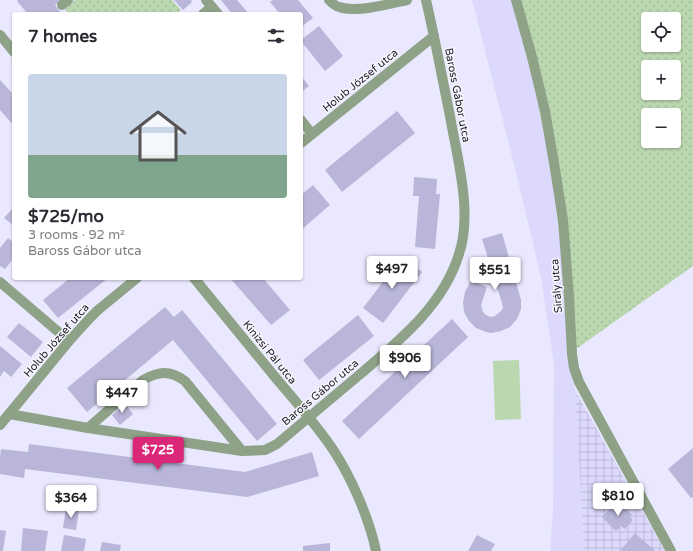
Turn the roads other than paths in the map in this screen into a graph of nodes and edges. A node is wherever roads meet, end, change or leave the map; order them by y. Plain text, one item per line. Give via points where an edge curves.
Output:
1 (329, 0) edge
2 (407, 0) edge
3 (426, 0) edge
4 (516, 0) edge
5 (0, 34) edge
6 (434, 36) junction
7 (12, 49) edge
8 (303, 123) edge
9 (312, 134) junction
10 (303, 141) edge
11 (135, 280) edge
12 (196, 280) edge
13 (0, 282) edge
14 (69, 341) junction
15 (8, 414) junction
16 (308, 418) junction
17 (0, 425) edge
18 (88, 428) junction
19 (242, 451) junction
20 (376, 551) edge
21 (671, 551) edge

1 - 2 street via 346,9 368,8
3 - 6 street, Baross Gábor utca
4 - 21 street, Sirály utca via 545,111 555,169 562,220 574,368 579,382
5 - 7 street
6 - 9 street, Holub József utca
6 - 16 street, Baross Gábor utca via 464,200 465,225 460,253 445,286 424,315 389,350
8 - 9 street
9 - 10 street, Holub József utca
11 - 14 street, Holub József utca via 98,310
12 - 16 street, Kinizsi Pál utca
13 - 14 street
14 - 15 street, Holub József utca
15 - 17 street, Holub József utca
15 - 18 street, Baross Gábor utca
16 - 19 street, Baross Gábor utca via 277,444 260,450
16 - 20 street, Kinizsi Pál utca via 346,470
18 - 19 street, Baross Gábor utca
18 - 19 street via 143,380 160,372 169,373 185,381

